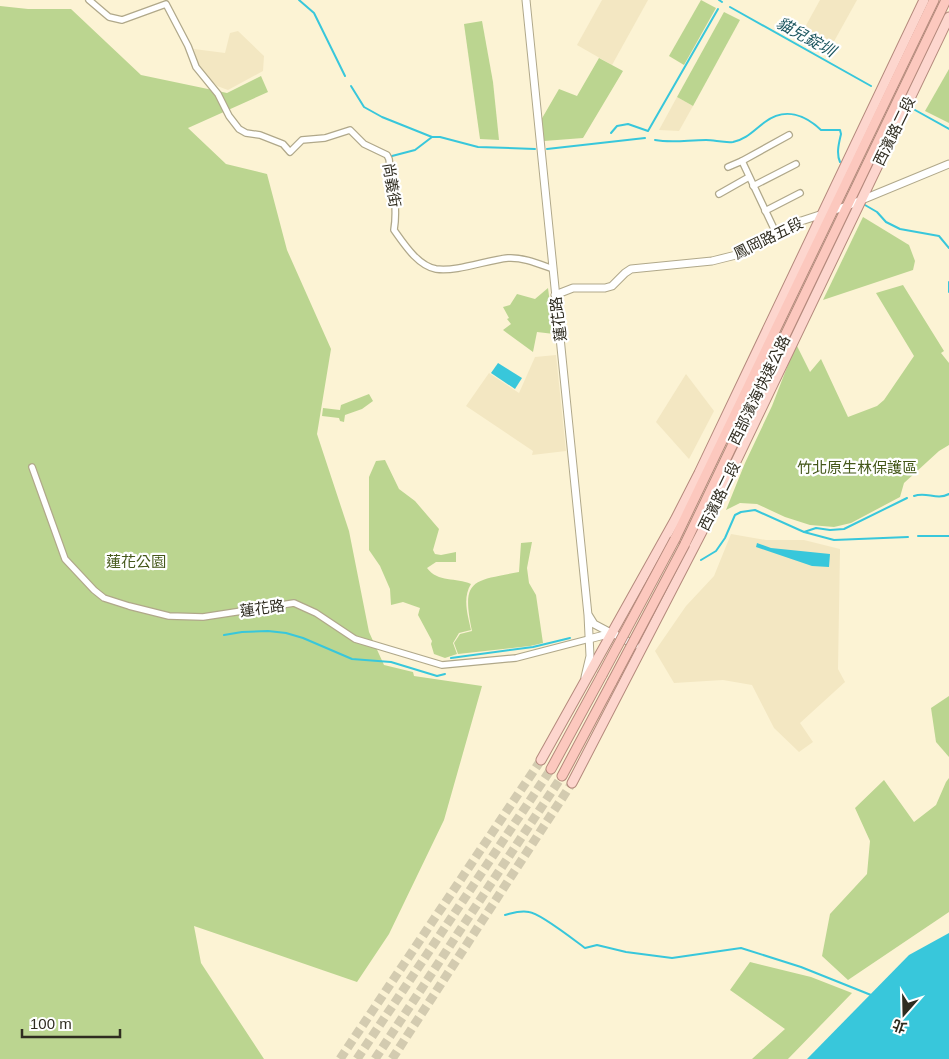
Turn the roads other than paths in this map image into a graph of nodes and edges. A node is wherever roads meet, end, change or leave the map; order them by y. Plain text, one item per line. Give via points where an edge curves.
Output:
1 (89, 0) edge
2 (526, 0) edge
3 (924, 0) edge
4 (934, 0) edge
5 (946, 0) edge
6 (949, 17) edge
7 (790, 135) dead end
8 (742, 161) junction
9 (796, 164) dead end
10 (949, 164) edge
11 (728, 167) dead end
12 (749, 177) junction
13 (753, 186) junction
14 (800, 193) dead end
15 (719, 194) dead end
16 (860, 201) junction
17 (847, 206) junction
18 (834, 209) junction
19 (765, 210) junction
20 (823, 213) junction
21 (776, 233) junction
22 (553, 269) junction
23 (555, 296) junction
24 (32, 467) dead end
25 (588, 615) junction
26 (612, 633) junction
27 (589, 639) junction
28 (642, 648) junction
29 (583, 685) junction
30 (540, 760) tunnel mouth
31 (551, 769) tunnel mouth
32 (562, 776) tunnel mouth
33 (572, 783) tunnel mouth

1 - 22 street, 尚義街 via 109,16 122,20 166,4 196,67 218,94 239,130 270,138 283,144 290,152 302,140 326,138 350,130 364,144 387,155 395,197 394,230 405,246 426,265 435,269 452,268 509,258
2 - 22 street, 蓮花路
3 - 20 main road, 西濱路二段
4 - 18 highway, 西部濱海快速公路
5 - 17 highway, 西部濱海快速公路
6 - 16 main road, 西濱路二段
7 - 8 street
8 - 11 street
8 - 12 street
9 - 13 street
10 - 16 street, 鳳岡路五段
12 - 13 street
12 - 15 street
13 - 19 street
14 - 19 street
16 - 17 street, 鳳岡路五段
16 - 28 main road, 西濱路二段 via 708,520
17 - 18 street, 鳳岡路五段
17 - 32 highway, 西部濱海快速公路, bridge via 685,544
18 - 20 street, 鳳岡路五段
18 - 31 highway, 西部濱海快速公路, bridge via 675,539
19 - 21 street
20 - 21 street, 鳳岡路五段 via 788,225
20 - 26 main road, 西濱路二段 via 675,520
21 - 23 street, 鳳岡路五段 via 726,258 632,269 612,286 573,288
22 - 23 street, 蓮花路
23 - 25 street, 蓮花路
24 - 27 street, 蓮花路 via 65,559 104,598 129,606 169,616 203,617 294,604 316,613 355,639 442,665 516,658
25 - 26 street via 594,624
25 - 27 street, 蓮花路
26 - 27 street, 蓮花路
26 - 28 street
26 - 29 main road, 西濱路二段
27 - 29 street via 590,656
28 - 33 main road, 西濱路二段
29 - 30 main road, 西濱路二段

